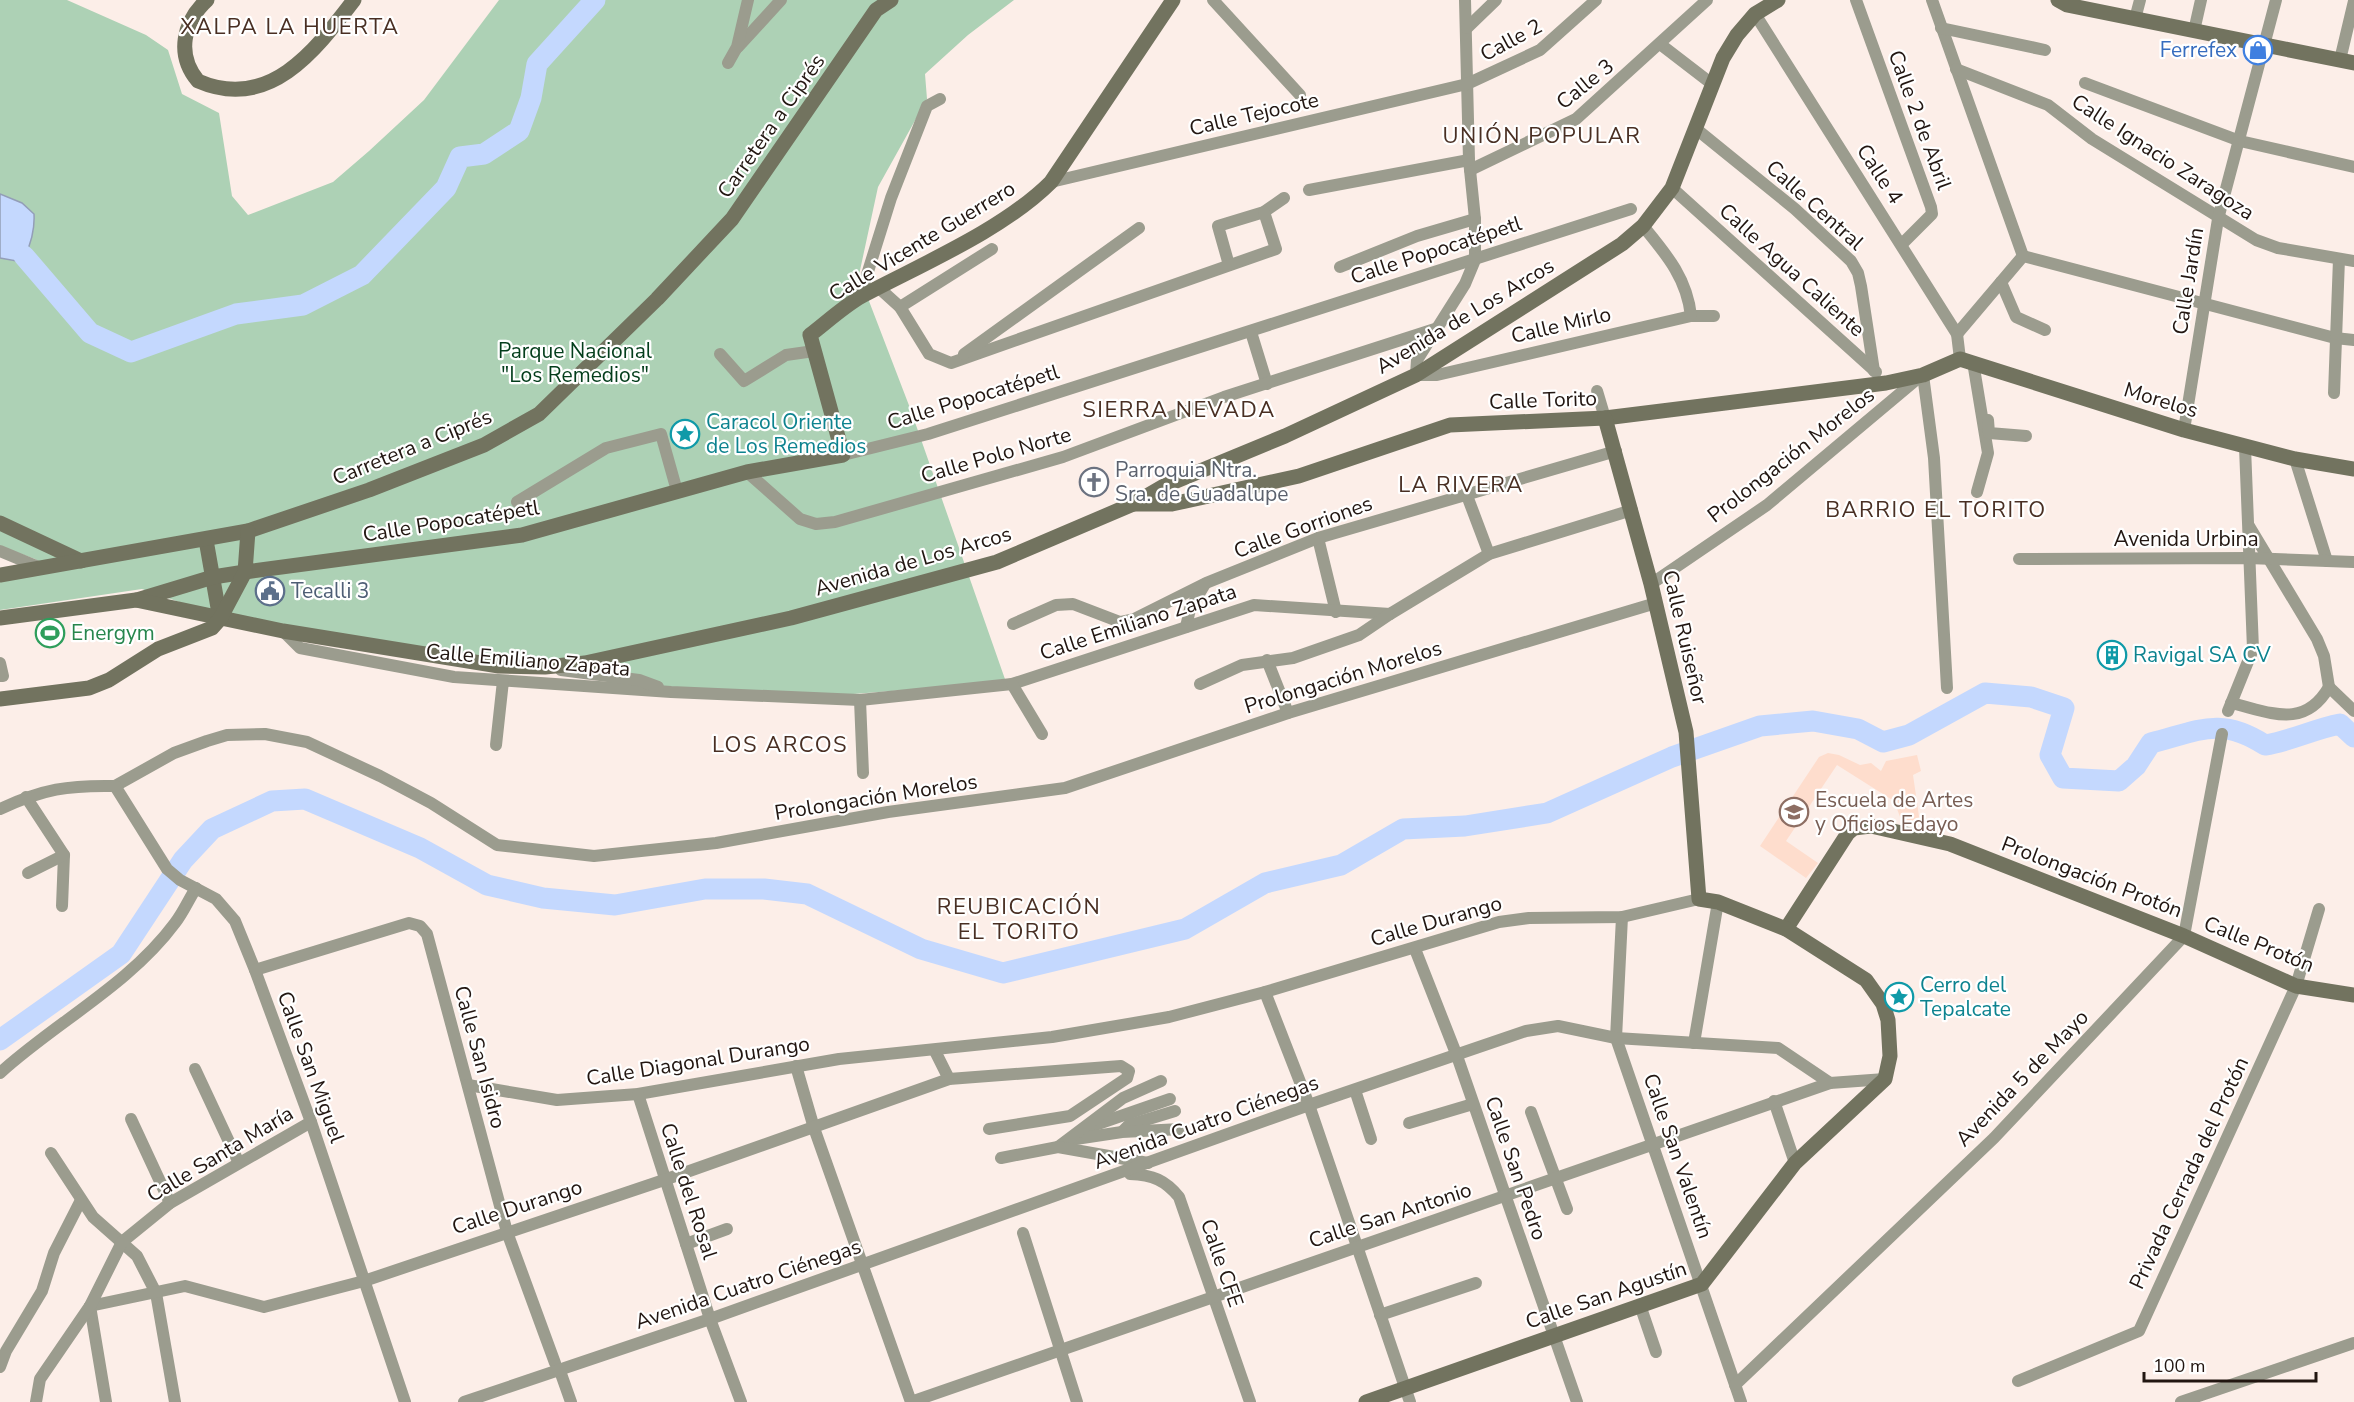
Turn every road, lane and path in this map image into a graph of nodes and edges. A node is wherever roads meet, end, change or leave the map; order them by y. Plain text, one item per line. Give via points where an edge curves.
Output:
1 (189, 0) edge
2 (207, 0) edge
3 (354, 0) edge
4 (748, 0) edge
5 (781, 0) edge
6 (891, 0) edge
7 (1173, 0) edge
8 (1213, 0) edge
9 (1465, 0) edge
10 (1496, 0) edge
11 (1596, 0) edge
12 (1707, 0) edge
13 (1778, 0) edge
14 (1856, 0) edge
15 (1932, 0) edge
16 (2058, 0) edge
17 (2140, 0) edge
18 (2201, 0) edge
19 (2276, 0) edge
20 (2354, 1) edge
21 (1755, 14) junction
22 (192, 16) junction
23 (2135, 19) junction
24 (1467, 28) junction
25 (1941, 28) junction
26 (2194, 32) junction
27 (1660, 44) junction
28 (2266, 47) junction
29 (737, 48) junction
30 (2045, 50) dead end
31 (2347, 61) edge
32 (728, 63) dead end
33 (1956, 69) junction
34 (2085, 83) dead end
35 (1467, 84) junction
36 (1712, 84) junction
37 (1300, 95) dead end
38 (940, 99) dead end
39 (1695, 128) junction
40 (2240, 141) junction
41 (1470, 165) junction
42 (2354, 167) edge
43 (1051, 182) junction
44 (1672, 188) junction
45 (1309, 190) dead end
46 (1284, 198) dead end
47 (1631, 208) dead end
48 (1264, 212) junction
49 (1475, 219) junction
50 (2218, 219) junction
51 (1643, 225) junction
52 (1139, 228) dead end
53 (1902, 244) junction
54 (992, 249) dead end
55 (2023, 256) junction
56 (2339, 259) junction
57 (1475, 260) junction
58 (2354, 261) edge
59 (1228, 265) junction
60 (1340, 267) dead end
61 (2001, 282) junction
62 (879, 288) junction
63 (860, 297) junction
64 (2204, 302) junction
65 (900, 307) junction
66 (1691, 316) junction
67 (1714, 316) dead end
68 (1438, 328) junction
69 (2045, 330) dead end
70 (1251, 332) junction
71 (1957, 334) junction
72 (2335, 338) junction
73 (2354, 339) edge
74 (814, 351) junction
75 (720, 354) dead end
76 (1972, 362) junction
77 (951, 363) junction
78 (1874, 371) junction
79 (1416, 375) junction
80 (1923, 375) junction
81 (1886, 382) junction
82 (1267, 384) junction
83 (1597, 391) dead end
84 (2334, 393) dead end
85 (1605, 418) junction
86 (2184, 430) junction
87 (2026, 436) dead end
88 (2245, 447) junction
89 (1616, 451) junction
90 (843, 455) junction
91 (2295, 459) junction
92 (2354, 469) edge
93 (747, 472) junction
94 (677, 491) junction
95 (1977, 492) dead end
96 (1466, 493) junction
97 (517, 502) dead end
98 (1133, 504) junction
99 (1632, 510) junction
100 (0, 524) edge
101 (2249, 526) junction
102 (248, 531) junction
103 (1318, 538) junction
104 (206, 540) junction
105 (0, 551) edge
106 (1489, 554) junction
107 (2248, 558) junction
108 (2019, 559) dead end
109 (2271, 559) junction
110 (81, 561) junction
111 (2327, 561) junction
112 (2354, 562) edge
113 (41, 568) junction
114 (245, 572) junction
115 (0, 575) edge
116 (213, 578) junction
117 (1206, 583) junction
118 (1651, 584) junction
119 (136, 600) junction
120 (1656, 603) junction
121 (1336, 612) junction
122 (1390, 614) junction
123 (0, 618) edge
124 (220, 619) junction
125 (1013, 624) dead end
126 (1186, 627) junction
127 (283, 631) junction
128 (1267, 660) junction
129 (0, 663) edge
130 (545, 667) junction
131 (0, 676) edge
132 (502, 681) junction
133 (1012, 684) junction
134 (1200, 684) dead end
135 (2329, 687) junction
136 (1947, 688) dead end
137 (671, 692) junction
138 (0, 699) edge
139 (860, 700) junction
140 (2354, 711) edge
141 (1288, 713) junction
142 (1042, 734) dead end
143 (2222, 734) dead end
144 (496, 745) dead end
145 (863, 773) dead end
146 (115, 786) junction
147 (26, 797) junction
148 (0, 809) edge
149 (64, 855) junction
150 (28, 873) dead end
151 (196, 888) junction
152 (1699, 899) junction
153 (1718, 902) junction
154 (62, 906) dead end
155 (2319, 909) dead end
156 (1622, 917) junction
157 (1786, 929) junction
158 (2184, 936) junction
159 (1415, 949) junction
160 (255, 970) junction
161 (2296, 986) junction
162 (1265, 992) junction
163 (2354, 995) edge
164 (1616, 1038) junction
165 (1694, 1043) junction
166 (935, 1051) junction
167 (1457, 1056) junction
168 (796, 1066) junction
169 (195, 1069) dead end
170 (0, 1073) edge
171 (949, 1079) junction
172 (1885, 1079) junction
173 (1161, 1081) dead end
174 (1830, 1083) junction
175 (468, 1085) junction
176 (1355, 1090) junction
177 (638, 1094) junction
178 (1774, 1101) junction
179 (1473, 1104) junction
180 (1309, 1105) junction
181 (1531, 1112) dead end
182 (131, 1119) dead end
183 (310, 1122) junction
184 (1409, 1123) dead end
185 (814, 1128) junction
186 (989, 1129) dead end
187 (1080, 1130) junction
188 (1181, 1130) dead end
189 (1122, 1132) junction
190 (1371, 1139) dead end
191 (1653, 1143) junction
192 (1063, 1144) junction
193 (51, 1153) dead end
194 (1001, 1158) dead end
195 (238, 1161) junction
196 (1150, 1163) junction
197 (1796, 1163) junction
198 (1123, 1173) junction
199 (1555, 1178) junction
200 (664, 1180) junction
201 (1505, 1197) junction
202 (81, 1200) junction
203 (170, 1203) junction
204 (1567, 1209) dead end
205 (728, 1229) dead end
206 (507, 1232) junction
207 (1023, 1233) dead end
208 (122, 1242) junction
209 (686, 1244) junction
210 (1357, 1246) junction
211 (862, 1265) junction
212 (364, 1281) junction
213 (1476, 1283) dead end
214 (1702, 1284) junction
215 (156, 1293) junction
216 (1213, 1295) junction
217 (1640, 1305) junction
218 (90, 1306) junction
219 (1380, 1316) junction
220 (710, 1318) junction
221 (1554, 1335) junction
222 (2354, 1343) edge
223 (1060, 1350) junction
224 (1656, 1352) dead end
225 (0, 1367) edge
226 (557, 1367) junction
227 (2018, 1380) dead end
228 (1735, 1385) junction
229 (1407, 1395) edge
230 (36, 1402) edge
231 (106, 1402) edge
232 (175, 1402) edge
233 (405, 1402) edge
234 (464, 1402) edge
235 (571, 1402) edge
236 (741, 1402) edge
237 (911, 1402) edge
238 (1077, 1402) edge
239 (1250, 1402) edge
240 (1366, 1402) edge
241 (1577, 1402) edge
242 (1741, 1402) edge
243 (2181, 1402) edge

1 - 22 main road
2 - 22 main road
3 - 22 main road via 323,41 288,73 262,85 232,91 198,81 191,72 184,42
4 - 29 street
5 - 29 street
6 - 102 main road, Carretera a Ciprés via 876,10 732,219 539,414 483,445 369,490
7 - 43 main road, Calle Vicente Guerrero
8 - 37 street
9 - 24 street
10 - 24 street
11 - 35 street, Calle 2 via 1540,50
12 - 27 street, Calle 3
13 - 21 main road, Avenida de Los Arcos
14 - 53 street, Calle 2 de Abril via 1931,207 1932,214
15 - 25 street
16 - 23 main road
17 - 23 street
18 - 26 street
19 - 28 street, Calle Jardín
20 - 31 street
21 - 36 main road, Avenida de Los Arcos via 1737,35
21 - 53 street, Calle 4
23 - 26 main road
24 - 35 street
25 - 30 street
25 - 33 street
26 - 28 main road
27 - 36 street
27 - 41 street, Calle 3 via 1576,119
28 - 31 main road
28 - 40 street, Calle Jardín
29 - 32 street
33 - 50 street, Calle Ignacio Zaragoza via 2048,105 2092,140
33 - 55 street
34 - 40 street
35 - 41 street
35 - 43 street, Calle Tejocote
36 - 39 main road, Avenida de Los Arcos
38 - 63 street via 927,106 891,198
39 - 44 main road, Avenida de Los Arcos
39 - 78 street, Calle Central via 1796,209 1851,261 1861,286
40 - 42 street
40 - 50 street, Calle Jardín
41 - 45 street, Calle 3
41 - 49 street
43 - 62 main road, Calle Vicente Guerrero via 1031,202 910,274
44 - 51 main road, Avenida de Los Arcos
44 - 78 street, Calle Agua Caliente
46 - 48 street
47 - 57 street, Calle Popocatépetl
48 - 59 street via 1218,226
48 - 59 street via 1276,249
49 - 57 street
49 - 60 street via 1417,236
50 - 56 street, Calle Ignacio Zaragoza via 2278,248
50 - 64 street, Calle Jardín
51 - 66 street via 1684,282
51 - 79 main road, Avenida de Los Arcos via 1606,256
52 - 77 street
53 - 71 street, Calle 4
54 - 65 street
55 - 61 street
55 - 64 street
56 - 58 street, Calle Ignacio Zaragoza
56 - 72 street
57 - 68 street
57 - 70 street, Calle Popocatépetl
59 - 77 street
61 - 69 street via 2016,317
61 - 71 street
62 - 63 main road, Calle Vicente Guerrero
62 - 65 street
63 - 74 main road, Calle Vicente Guerrero via 810,335
64 - 72 street
64 - 86 street, Calle Jardín
65 - 77 street via 929,354
66 - 67 street, Calle Mirlo
66 - 79 street, Calle Mirlo via 1437,375
68 - 79 street via 1418,360
68 - 82 street, Calle Polo Norte
70 - 82 street
70 - 90 street, Calle Popocatépetl via 928,434
71 - 76 street, Calle 4
72 - 73 street
72 - 84 street
74 - 75 street via 786,355 744,381
74 - 90 main road
76 - 80 main road, Calle Torito
76 - 86 main road, Morelos
76 - 87 street via 1989,433
76 - 95 street via 1988,453
78 - 81 street, Calle Agua Caliente
79 - 98 main road, Avenida de Los Arcos via 1285,436 1164,486
80 - 81 main road, Calle Torito
80 - 118 street, Prolongación Morelos via 1767,505
80 - 136 street via 1934,458
81 - 85 main road, Calle Torito
82 - 93 street, Calle Polo Norte via 1063,458 835,522 816,524 800,519
83 - 85 street, Calle Ruiseñor
85 - 89 main road, Calle Ruiseñor
85 - 98 main road, Calle Torito via 1450,425 1299,476 1172,504
86 - 88 main road, Morelos
88 - 91 main road, Morelos
88 - 101 street
89 - 96 street, Calle Gorriones
89 - 99 main road, Calle Ruiseñor
90 - 93 main road, Calle Popocatépetl
91 - 92 main road, Morelos
91 - 111 street
93 - 94 main road, Calle Popocatépetl
94 - 97 street via 661,434 606,448
94 - 114 main road, Calle Popocatépetl via 522,535
96 - 103 street, Calle Gorriones
96 - 106 street
98 - 130 main road, Avenida de Los Arcos via 997,562 791,618 585,663
99 - 106 street
99 - 118 main road, Calle Ruiseñor
100 - 110 main road
101 - 107 street
101 - 109 street
102 - 104 main road, Carretera a Ciprés
102 - 114 main road
103 - 117 street, Calle Gorriones
103 - 121 street
104 - 110 main road, Carretera a Ciprés
104 - 116 main road
105 - 113 street
106 - 122 street
107 - 108 street, Avenida Urbina
107 - 109 street, Avenida Urbina
107 - 135 street via 2253,649 2229,707 2288,716 2300,714 2313,709
109 - 111 street, Avenida Urbina
109 - 135 street via 2317,639
110 - 113 main road
111 - 112 street, Avenida Urbina
113 - 115 main road
114 - 116 main road, Calle Popocatépetl
114 - 124 main road
116 - 119 main road, Calle Popocatépetl
116 - 124 main road
117 - 125 street, Calle Gorriones via 1120,622 1073,604 1056,605
117 - 126 street via 1190,609
118 - 120 main road, Calle Ruiseñor
119 - 123 main road, Avenida de Los Arcos
119 - 124 main road, Avenida de Los Arcos
120 - 141 street, Prolongación Morelos
120 - 152 main road, Calle Ruiseñor via 1686,732
121 - 122 street, Calle Emiliano Zapata
121 - 126 street, Calle Emiliano Zapata via 1254,605
122 - 128 street via 1359,634 1293,658
124 - 127 main road, Avenida de Los Arcos
124 - 138 main road via 199,635 158,649 110,680 89,688
126 - 133 street, Calle Emiliano Zapata
127 - 130 main road, Avenida de Los Arcos via 500,666
127 - 132 street, Calle Emiliano Zapata via 300,648
128 - 134 street via 1242,665
128 - 141 street
129 - 131 street
130 - 137 street, Calle Emiliano Zapata via 639,680
132 - 137 street, Calle Emiliano Zapata
132 - 144 street
133 - 139 street, Calle Emiliano Zapata
133 - 142 street
135 - 140 street
137 - 139 street, Calle Emiliano Zapata
139 - 145 street
141 - 146 street, Prolongación Morelos via 1065,788 888,812 716,843 594,856 497,845 380,776 307,742 265,734 227,735 207,741 174,753
143 - 158 street
146 - 147 street via 77,785
146 - 151 street, Calle San Miguel via 167,869
147 - 148 street
147 - 149 street
149 - 150 street
149 - 154 street
151 - 160 street, Calle San Miguel via 216,899 235,921
151 - 170 street via 175,924 124,976 30,1045
152 - 153 main road, Calle Durango
152 - 156 street, Calle Durango
153 - 157 main road, Calle Durango
153 - 165 street
155 - 161 street, Privada Cerrada del Protón
156 - 159 street, Calle Durango via 1509,921
156 - 164 street, Calle San Valentín
157 - 158 main road, Prolongación Protón via 1848,833 1854,828 1871,826 1950,844
157 - 172 main road, Calle Durango via 1866,980 1875,991 1891,1036
158 - 161 main road, Calle Protón
158 - 228 street, Avenida 5 de Mayo via 1994,1138
159 - 162 street, Calle Durango
159 - 167 street, Calle San Pedro
160 - 175 street, Calle San Isidro via 409,923 420,926 427,933
160 - 183 street, Calle San Miguel
161 - 163 main road, Calle Protón
161 - 227 street, Privada Cerrada del Protón via 2139,1331
162 - 166 street, Calle Durango via 1169,1017
162 - 180 street
164 - 165 street, Avenida Cuatro Ciénegas
164 - 167 street, Avenida Cuatro Ciénegas via 1545,1027
164 - 191 street, Calle San Valentín
165 - 174 street, Avenida Cuatro Ciénegas via 1778,1048
166 - 168 street, Calle Diagonal Durango
166 - 171 street
167 - 176 street, Avenida Cuatro Ciénegas
167 - 179 street, Calle San Pedro
168 - 177 street, Calle Diagonal Durango
168 - 185 street
169 - 195 street
171 - 185 street, Calle Durango
171 - 186 street, Calle Durango via 1121,1066 1129,1071 1127,1078 1070,1116
172 - 174 street, Calle San Antonio
172 - 197 main road, Calle San Agustín
173 - 187 street via 1123,1098
174 - 178 street, Calle San Antonio
175 - 177 street, Calle Diagonal Durango via 557,1100
175 - 206 street, Calle San Isidro
176 - 180 street, Avenida Cuatro Ciénegas
176 - 190 street
177 - 200 street, Calle del Rosal
178 - 191 street, Calle San Antonio
178 - 197 street
179 - 184 street
179 - 201 street, Calle San Pedro
180 - 196 street, Avenida Cuatro Ciénegas
180 - 210 street
181 - 199 street
182 - 203 street
183 - 195 street, Calle Santa María
183 - 212 street, Calle San Miguel
185 - 200 street, Calle Durango
185 - 211 street
187 - 189 street via 1173,1105
187 - 192 street
188 - 189 street
189 - 192 street
191 - 199 street, Calle San Antonio
191 - 214 street, Calle San Valentín
192 - 194 street
192 - 196 street
193 - 202 street
195 - 203 street, Calle Santa María
196 - 198 street, Avenida Cuatro Ciénegas
197 - 214 main road, Calle San Agustín
198 - 211 street, Avenida Cuatro Ciénegas
198 - 216 street, Calle CFE via 1158,1178 1167,1182 1179,1197
199 - 201 street, Calle San Antonio
199 - 204 street
200 - 206 street, Calle Durango
200 - 209 street, Calle del Rosal
201 - 210 street, Calle San Antonio
201 - 221 street, Calle San Pedro
202 - 208 street via 93,1217
202 - 225 street via 54,1253 42,1291
203 - 208 street, Calle Santa María
205 - 209 street
206 - 212 street, Calle Durango
206 - 226 street, Calle San Isidro
207 - 223 street
208 - 215 street via 137,1256
208 - 218 street
209 - 220 street, Calle del Rosal
210 - 216 street, Calle San Antonio
210 - 219 street
211 - 220 street, Avenida Cuatro Ciénegas
211 - 237 street
212 - 215 street, Calle Durango via 264,1307 185,1286
212 - 233 street, Calle San Miguel
213 - 219 street
214 - 217 main road, Calle San Agustín
214 - 228 street, Calle San Valentín
215 - 218 street, Calle Durango
215 - 232 street
216 - 223 street, Calle San Antonio
216 - 239 street, Calle CFE
217 - 221 main road, Calle San Agustín
217 - 224 street
218 - 230 street via 40,1379
218 - 231 street
219 - 229 street
220 - 226 street, Avenida Cuatro Ciénegas
220 - 236 street, Calle del Rosal
221 - 229 main road, Calle San Agustín
221 - 241 street, Calle San Pedro
222 - 243 street
223 - 237 street, Calle San Antonio
223 - 238 street
226 - 234 street, Avenida Cuatro Ciénegas
226 - 235 street, Calle San Isidro
228 - 242 street, Calle San Valentín
229 - 240 main road, Calle San Agustín

